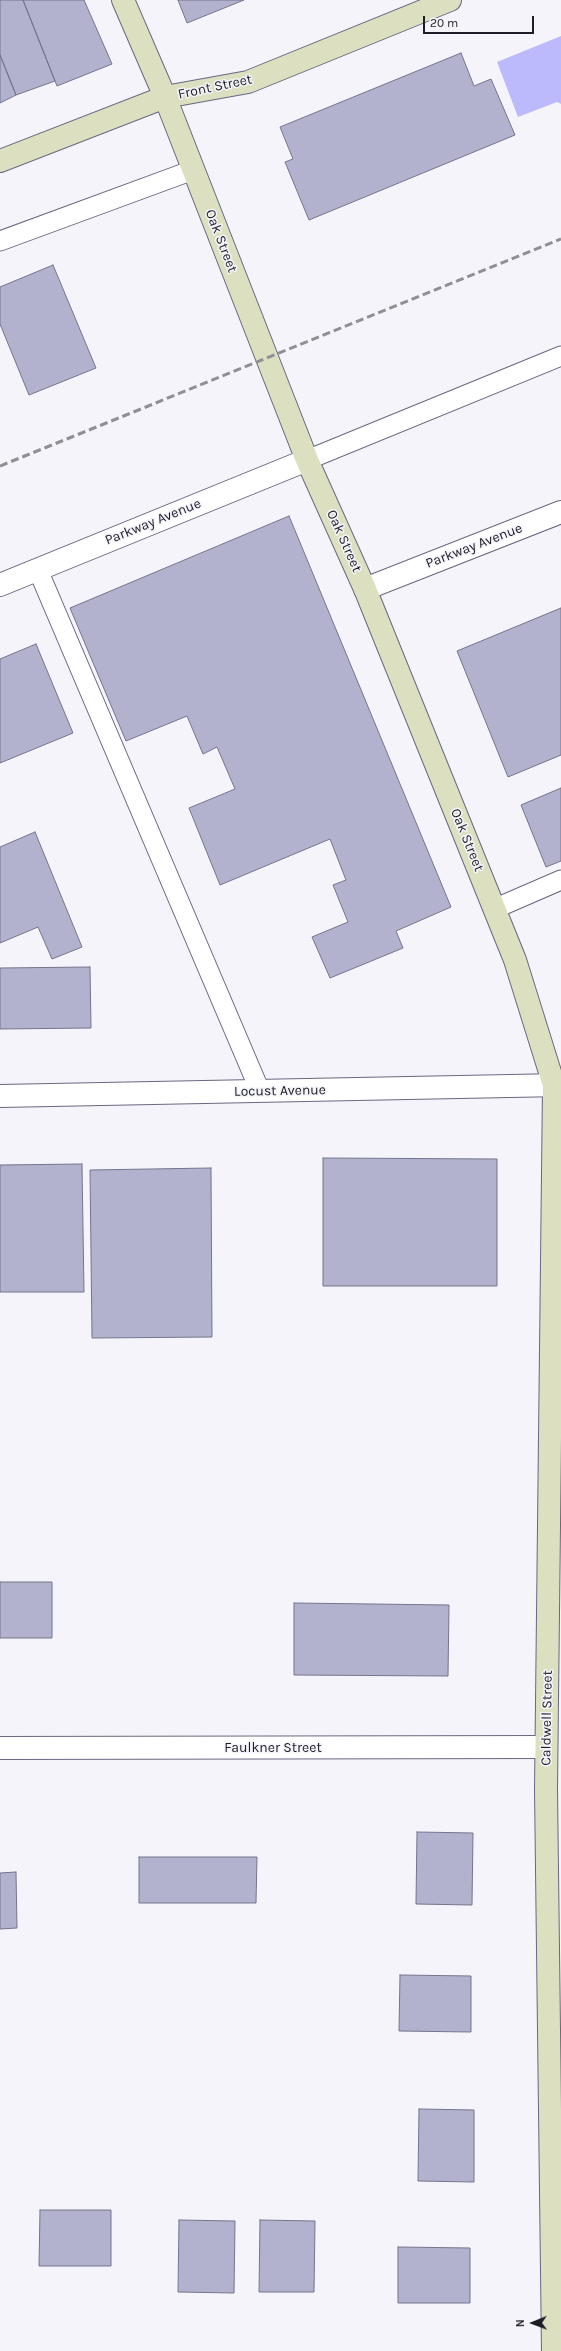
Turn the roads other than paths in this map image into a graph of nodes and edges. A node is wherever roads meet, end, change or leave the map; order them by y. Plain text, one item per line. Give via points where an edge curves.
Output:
1 (123, 0) edge
2 (450, 0) edge
3 (165, 97) junction
4 (0, 161) edge
5 (192, 170) junction
6 (0, 241) edge
7 (561, 356) edge
8 (307, 460) junction
9 (561, 512) edge
10 (38, 570) junction
11 (0, 585) edge
12 (366, 589) junction
13 (561, 880) edge
14 (494, 909) junction
15 (558, 1085) edge
16 (260, 1091) junction
17 (0, 1096) edge
18 (546, 1747) junction
19 (0, 1748) edge
20 (553, 1789) edge
21 (553, 2351) edge

1 - 3 main road, Oak Street
2 - 3 main road, Front Street via 248,82
3 - 4 main road, Front Street
3 - 5 main road, Oak Street
5 - 6 lane
5 - 8 main road, Oak Street
7 - 8 lane
8 - 10 street, Parkway Avenue
8 - 12 main road, Oak Street
9 - 12 street, Parkway Avenue
10 - 11 street, Parkway Avenue
10 - 16 lane
12 - 14 main road, Oak Street
13 - 14 lane
14 - 15 main road, Oak Street via 515,960
15 - 16 street, Locust Avenue
15 - 18 main road, Caldwell Street
16 - 17 street, Locust Avenue
18 - 19 street, Faulkner Street
18 - 20 main road, Caldwell Street
20 - 21 main road, Caldwell Street

